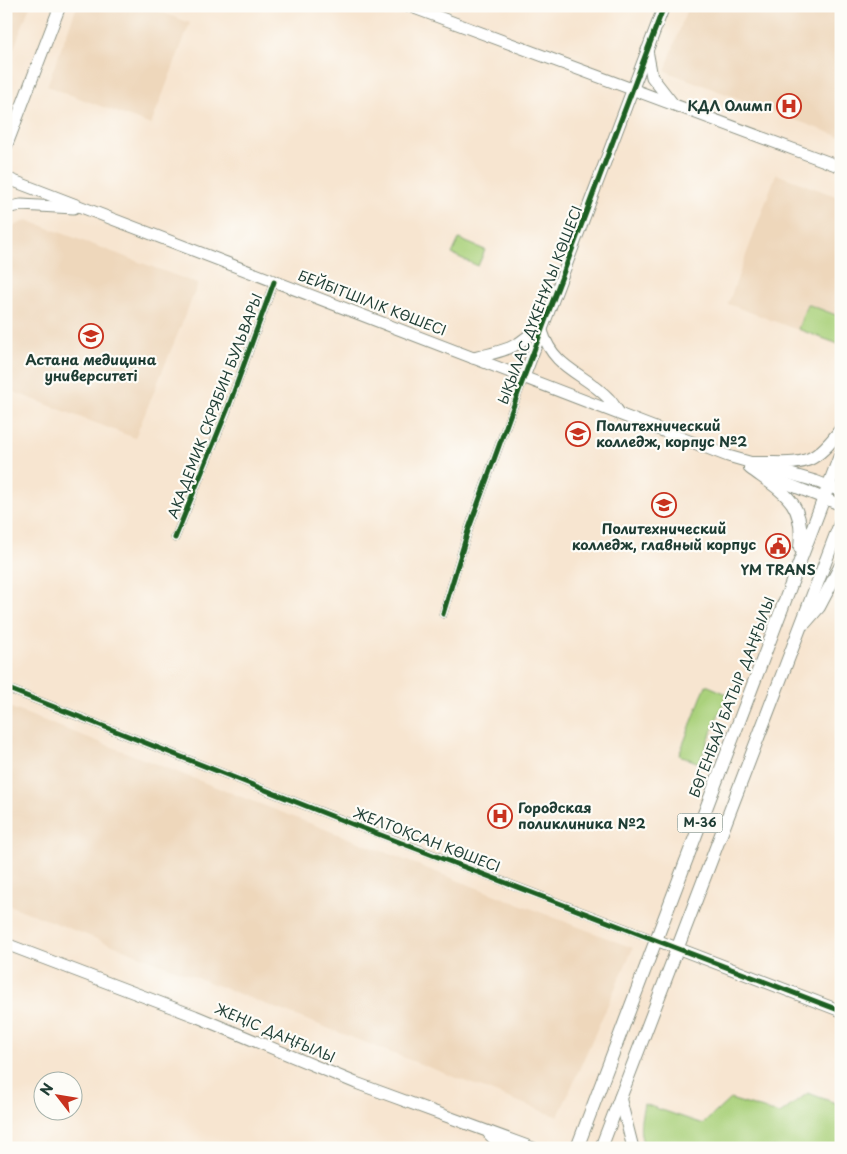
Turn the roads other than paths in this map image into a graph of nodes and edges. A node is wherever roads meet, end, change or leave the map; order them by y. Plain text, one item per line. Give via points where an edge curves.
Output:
1 (60, 6) edge
2 (409, 6) edge
3 (664, 6) edge
4 (647, 50) junction
5 (632, 90) junction
6 (676, 108) junction
7 (6, 146) edge
8 (841, 167) edge
9 (6, 178) edge
10 (6, 208) edge
11 (84, 209) junction
12 (274, 282) junction
13 (550, 310) junction
14 (542, 331) junction
15 (473, 358) junction
16 (524, 377) junction
17 (620, 414) junction
18 (841, 429) edge
19 (841, 453) edge
20 (751, 465) junction
21 (827, 486) junction
22 (841, 491) edge
23 (823, 499) junction
24 (841, 505) edge
25 (841, 521) edge
26 (175, 538) dead end
27 (799, 561) junction
28 (841, 565) edge
29 (442, 614) dead end
30 (799, 631) junction
31 (6, 688) edge
32 (656, 940) junction
33 (6, 944) edge
34 (677, 948) junction
35 (841, 1011) edge
36 (620, 1097) junction
37 (486, 1131) junction
38 (503, 1148) edge
39 (533, 1148) edge
40 (577, 1148) edge
41 (601, 1148) edge
42 (633, 1148) edge

1 - 7 main road
2 - 5 main road
3 - 4 main road, ЫҚЫЛАС ДҮКЕНҰЛЫ КӨШЕСІ
4 - 5 main road, ЫҚЫЛАС ДҮКЕНҰЛЫ КӨШЕСІ
4 - 6 main road via 652,78
5 - 6 main road
5 - 13 main road, ЫҚЫЛАС ДҮКЕНҰЛЫ КӨШЕСІ
6 - 8 main road
9 - 11 main road, БЕЙБІТШІЛІК КӨШЕСІ
10 - 11 main road via 20,205
11 - 12 main road, БЕЙБІТШІЛІК КӨШЕСІ
12 - 15 main road, БЕЙБІТШІЛІК КӨШЕСІ
12 - 26 street, АКАДЕМИК СКРЯБИН БУЛЬВАРЫ via 228,408
13 - 14 main road, ЫҚЫЛАС ДҮКЕНҰЛЫ КӨШЕСІ
13 - 15 main road via 532,335 520,344 506,351
14 - 16 main road, ЫҚЫЛАС ДҮКЕНҰЛЫ КӨШЕСІ
14 - 17 main road via 547,347 557,360 608,398
15 - 16 main road, БЕЙБІТШІЛІК КӨШЕСІ
16 - 17 main road, БЕЙБІТШІЛІК КӨШЕСІ
16 - 29 street, ЫҚЫЛАС ДҮКЕНҰЛЫ КӨШЕСІ via 468,531
17 - 20 main road, БЕЙБІТШІЛІК КӨШЕСІ
18 - 20 main road via 819,455 806,462
19 - 21 main road, БӨГЕНБАЙ БАТЫР ДАҢҒЫЛЫ / M-36
20 - 21 main road, БЕЙБІТШІЛІК КӨШЕСІ
20 - 23 main road, БЕЙБІТШІЛІК КӨШЕСІ
20 - 27 main road via 790,499 799,514 802,535
21 - 22 main road, БЕЙБІТШІЛІК КӨШЕСІ
21 - 23 main road, БӨГЕНБАЙ БАТЫР ДАҢҒЫЛЫ / M-36
23 - 24 main road, БЕЙБІТШІЛІК КӨШЕСІ
23 - 27 main road, БӨГЕНБАЙ БАТЫР ДАҢҒЫЛЫ / M-36
25 - 30 main road, M-36
27 - 32 main road, БӨГЕНБАЙ БАТЫР ДАҢҒЫЛЫ / M-36
28 - 30 main road via 819,607
30 - 34 main road, M-36
31 - 32 street, ЖЕЛТОҚСАН КӨШЕСІ
32 - 34 main road, ЖЕЛТОҚСАН КӨШЕСІ
32 - 40 main road, БӨГЕНБАЙ БАТЫР ДАҢҒЫЛЫ / M-36
33 - 37 main road, ЖЕҢІС ДАҢҒЫЛЫ
34 - 35 main road, ЖЕЛТОҚСАН КӨШЕСІ
34 - 36 main road, M-36
36 - 41 main road, M-36
36 - 42 main road
37 - 38 main road
37 - 39 main road, ЖЕҢІС ДАҢҒЫЛЫ

